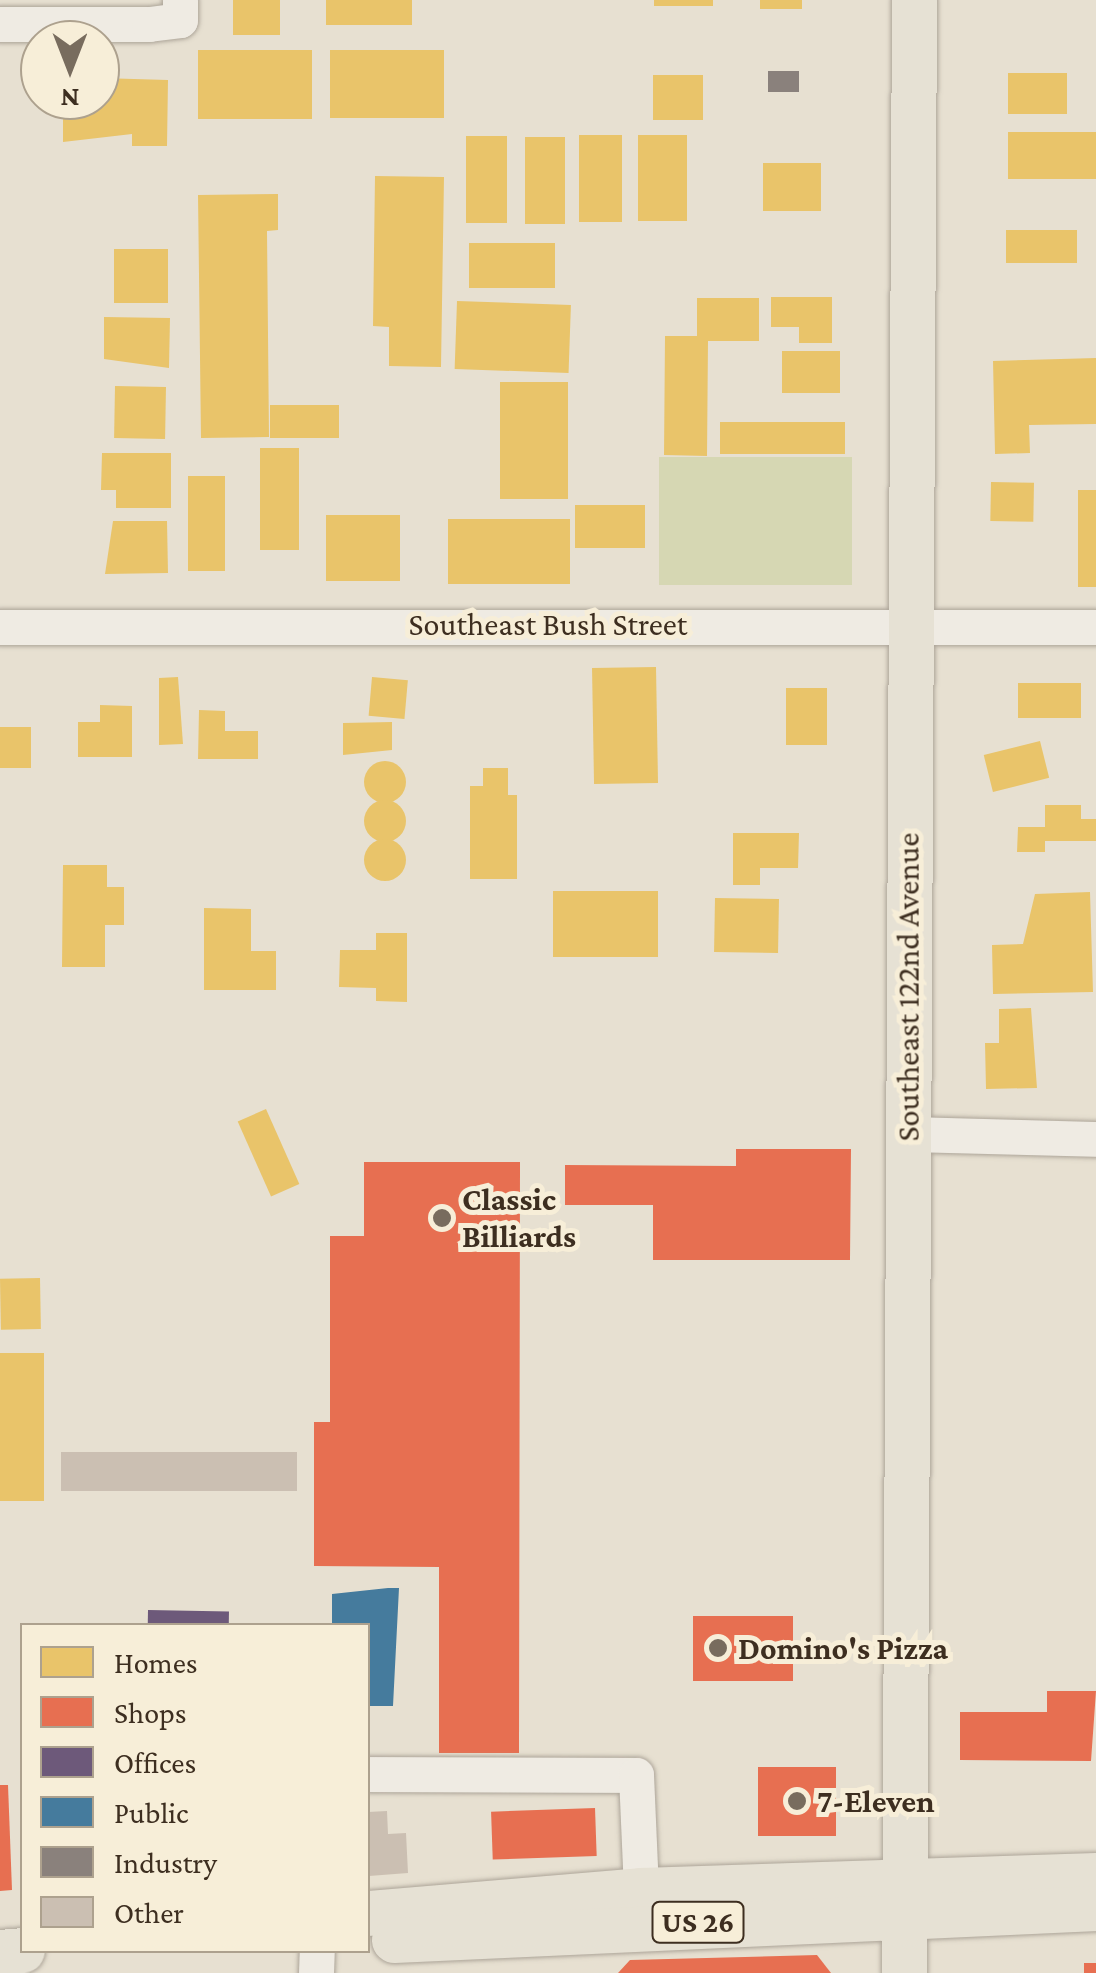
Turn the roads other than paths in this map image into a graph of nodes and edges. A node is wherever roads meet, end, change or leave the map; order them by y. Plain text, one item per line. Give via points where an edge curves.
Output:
1 (914, 0) edge
2 (180, 10) edge
3 (0, 24) edge
4 (910, 625) junction
5 (0, 627) edge
6 (1096, 627) edge
7 (908, 1134) junction
8 (1096, 1139) edge
9 (370, 1774) edge
10 (1096, 1875) edge
11 (641, 1890) junction
12 (904, 1896) junction
13 (1096, 1908) edge
14 (370, 1913) edge
15 (370, 1941) edge
16 (904, 1973) edge

1 - 4 main road, Southeast 122nd Avenue
2 - 3 street
4 - 5 street, Southeast Bush Street
4 - 6 street, Southeast Bush Street
4 - 7 main road, Southeast 122nd Avenue
7 - 8 street
7 - 12 main road, Southeast 122nd Avenue
9 - 11 street via 636,1776
10 - 12 main road, US 26
11 - 12 main road, US 26
11 - 14 main road, US 26
12 - 13 main road, US 26
12 - 15 main road, US 26
12 - 16 main road, Southeast 122nd Avenue

